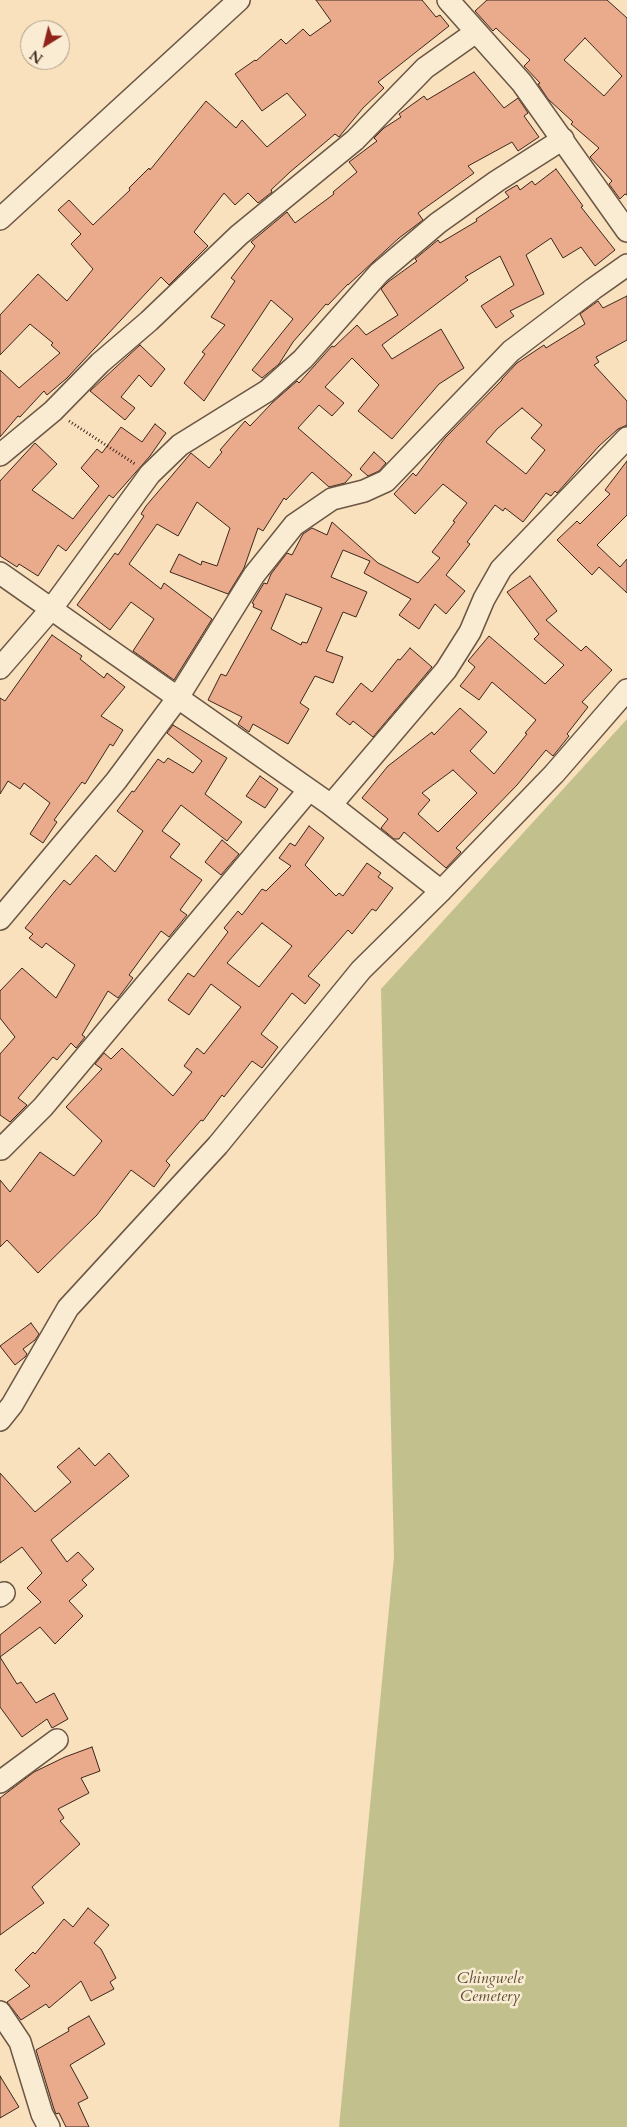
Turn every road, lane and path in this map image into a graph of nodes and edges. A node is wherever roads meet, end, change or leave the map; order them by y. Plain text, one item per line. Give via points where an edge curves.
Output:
1 (239, 0) edge
2 (448, 0) edge
3 (476, 32) junction
4 (562, 139) junction
5 (0, 219) edge
6 (627, 231) edge
7 (627, 265) edge
8 (53, 411) junction
9 (627, 438) edge
10 (0, 455) edge
11 (150, 474) junction
12 (0, 573) edge
13 (52, 608) junction
14 (0, 668) edge
15 (627, 690) edge
16 (177, 699) junction
17 (309, 790) junction
18 (331, 805) junction
19 (441, 891) junction
20 (0, 919) edge
21 (0, 1149) edge
22 (0, 1420) edge
23 (57, 1740) dead end
24 (0, 1782) edge
25 (0, 2012) edge
26 (49, 2127) edge

1 - 5 street
2 - 3 street
3 - 4 street via 522,83
3 - 8 street via 425,68 355,140 239,235 149,321 100,362
4 - 6 street
4 - 11 street via 438,223 380,273 322,338 267,391 180,446
7 - 16 street via 510,351 386,480 332,499 294,524 254,575
8 - 10 street
8 - 11 path
9 - 18 street via 502,569 470,632 446,670
11 - 13 street
12 - 13 street
13 - 14 street
13 - 16 street
15 - 19 street via 554,774
16 - 17 street
16 - 20 street via 116,781
17 - 18 street
17 - 21 street via 43,1107
18 - 19 street
19 - 22 street via 361,970 218,1145 68,1308
23 - 24 street
25 - 26 street via 20,2042

